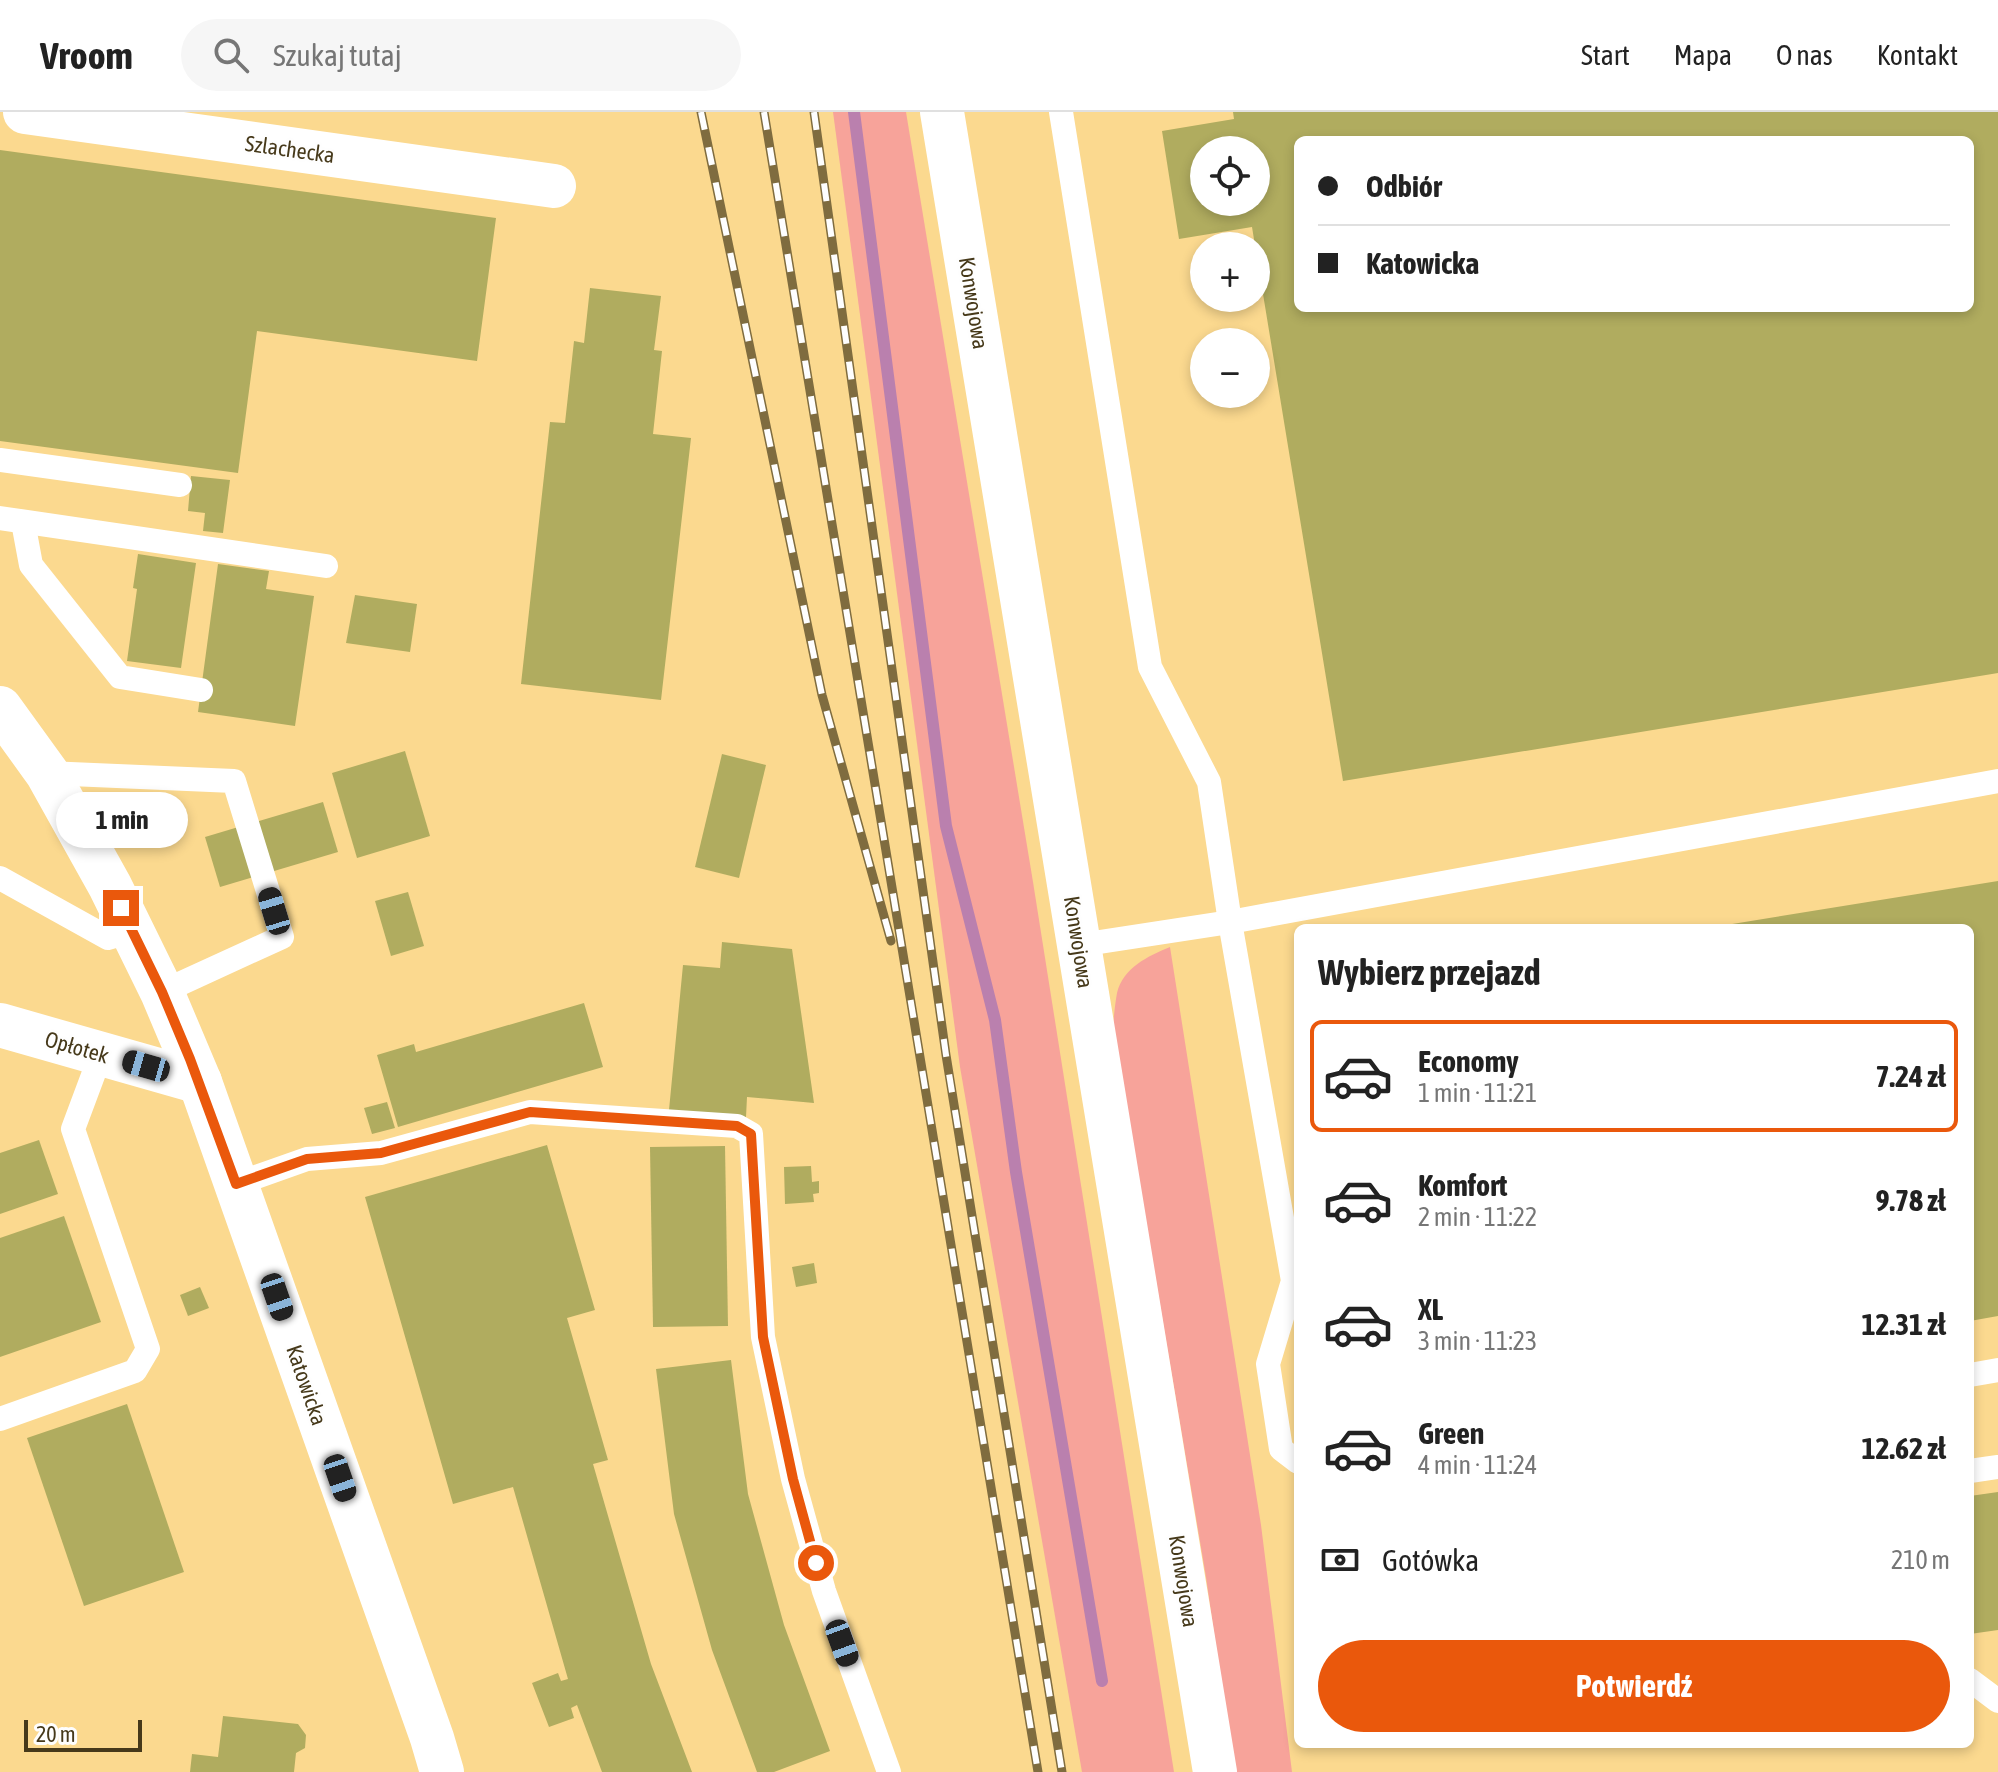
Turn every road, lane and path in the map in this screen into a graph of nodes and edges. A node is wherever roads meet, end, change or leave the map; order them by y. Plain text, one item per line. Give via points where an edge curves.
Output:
1 (25, 112) edge
2 (942, 112) edge
3 (1061, 112) edge
4 (554, 186) dead end
5 (0, 460) edge
6 (180, 485) dead end
7 (12, 520) edge
8 (326, 566) dead end
9 (201, 690) dead end
10 (0, 708) edge
11 (47, 773) junction
12 (1998, 781) edge
13 (0, 878) edge
14 (1230, 922) junction
15 (132, 931) junction
16 (1080, 945) junction
17 (162, 992) junction
18 (0, 1025) edge
19 (101, 1054) junction
20 (200, 1082) junction
21 (236, 1184) junction
22 (1998, 1370) edge
23 (1974, 1374) edge
24 (0, 1419) edge
25 (1294, 1459) edge
26 (1998, 1467) edge
27 (1974, 1470) edge
28 (1974, 1683) edge
29 (1998, 1701) edge
30 (442, 1772) edge
31 (889, 1772) edge
32 (1215, 1772) edge

1 - 4 street, Szlachecka
2 - 16 street, Konwojowa
3 - 14 lane via 1150,667 1209,782
5 - 6 lane
7 - 8 lane
7 - 9 lane via 31,565 120,677
10 - 11 street, Katowicka
11 - 15 street, Katowicka
11 - 17 lane via 234,781 282,937
12 - 14 lane
13 - 15 lane via 108,938
14 - 16 lane
14 - 25 lane via 1293,1281 1268,1364 1281,1449
15 - 17 street, Katowicka
16 - 32 street, Konwojowa
17 - 20 street, Katowicka
18 - 19 street, Opłotek
19 - 20 street, Opłotek
19 - 24 lane via 73,1129 148,1349 135,1371
20 - 21 street, Katowicka
21 - 30 street, Katowicka
21 - 31 lane via 307,1159 381,1153 530,1112 737,1126 751,1134 763,1337 793,1479 824,1591
22 - 23 lane
26 - 27 lane
28 - 29 lane

